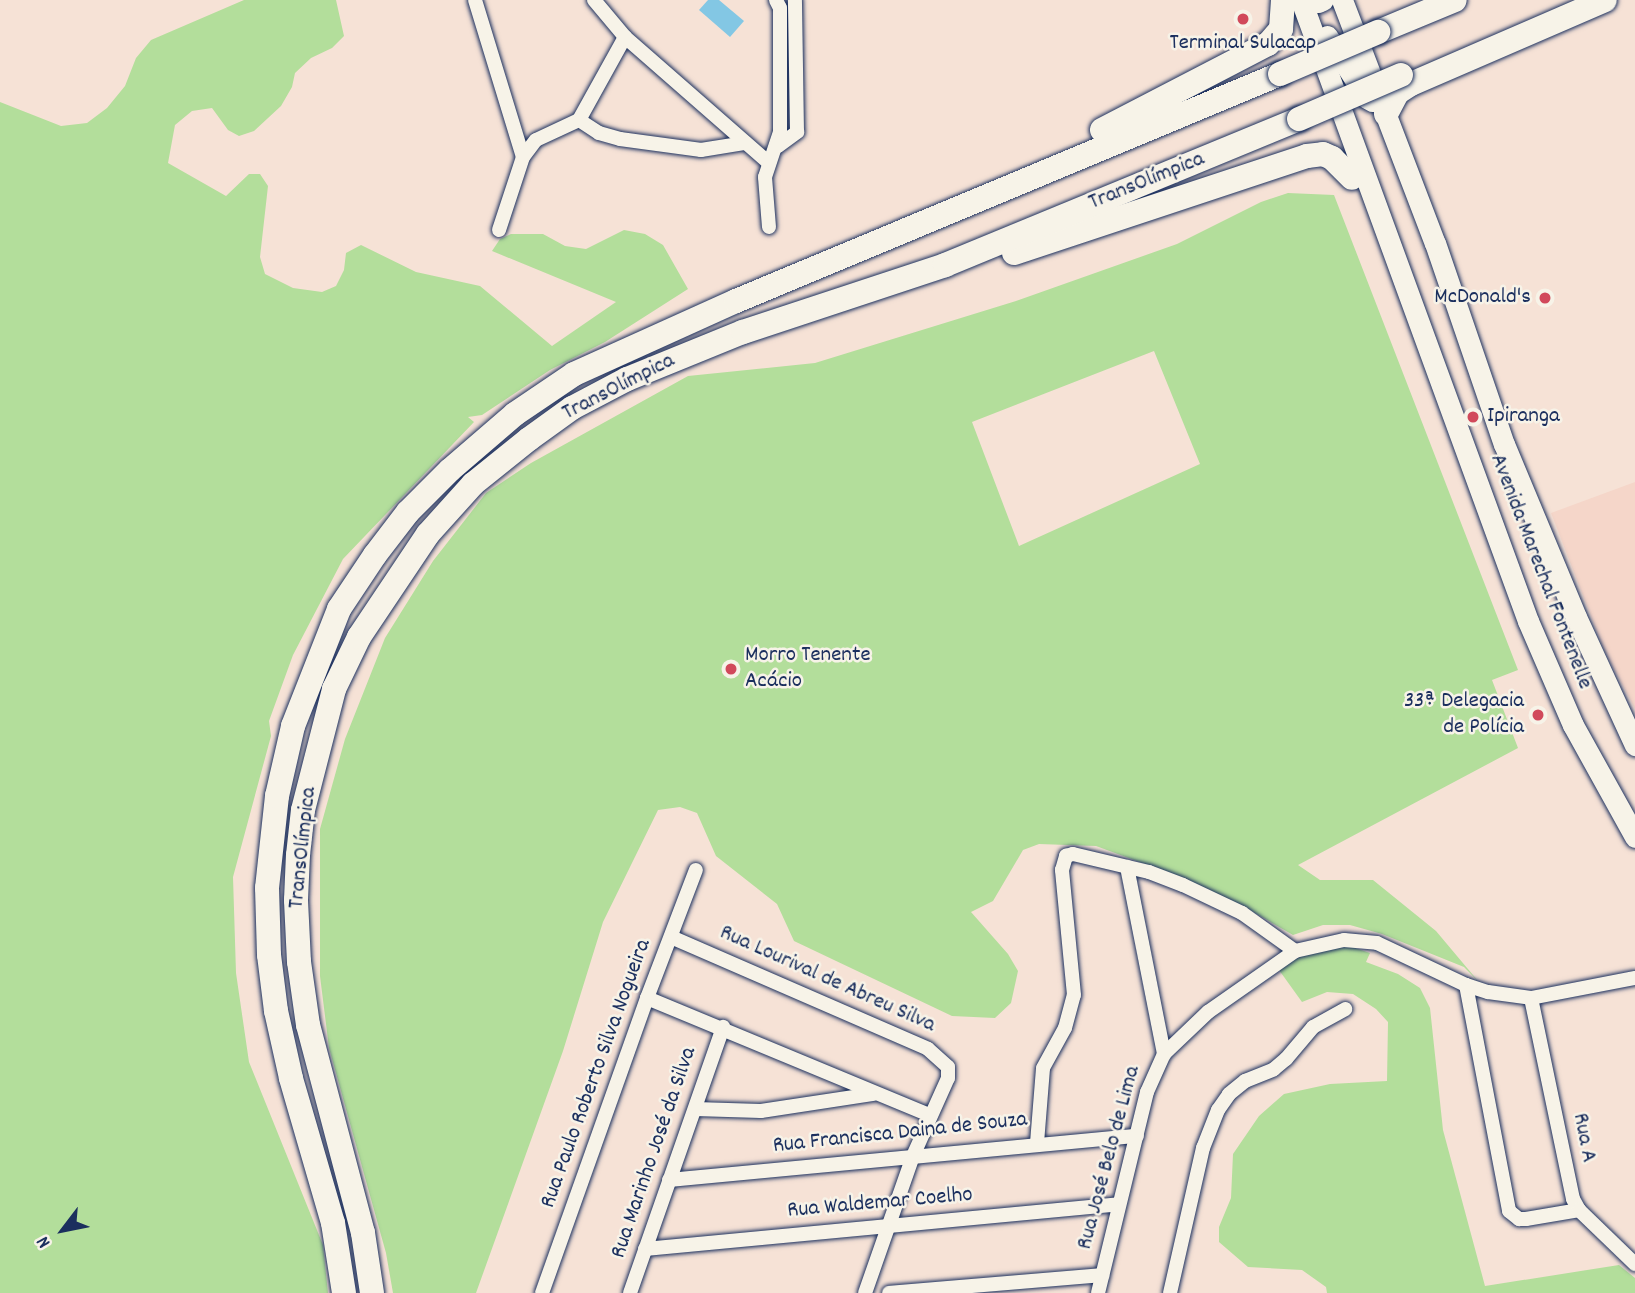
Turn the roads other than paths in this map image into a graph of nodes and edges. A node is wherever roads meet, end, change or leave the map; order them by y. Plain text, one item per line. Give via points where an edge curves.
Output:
1 (475, 0) edge
2 (594, 0) edge
3 (776, 0) edge
4 (795, 0) edge
5 (1342, 0) edge
6 (1455, 0) edge
7 (1586, 0) edge
8 (1605, 0) edge
9 (1301, 1) edge
10 (625, 37) junction
11 (1391, 103) junction
12 (579, 120) junction
13 (1354, 139) junction
14 (745, 143) junction
15 (778, 146) junction
16 (523, 157) junction
17 (769, 163) junction
18 (1353, 178) junction
19 (1005, 187) junction
20 (769, 227) dead end
21 (499, 230) dead end
22 (1391, 240) junction
23 (945, 265) junction
24 (1635, 746) edge
25 (1635, 837) edge
26 (1127, 867) junction
27 (696, 870) dead end
28 (671, 937) junction
29 (1295, 951) junction
30 (1635, 978) edge
31 (1466, 985) junction
32 (647, 998) junction
33 (1531, 998) junction
34 (1345, 1009) dead end
35 (723, 1027) junction
36 (1164, 1054) junction
37 (875, 1094) junction
38 (695, 1109) junction
39 (930, 1115) junction
40 (1136, 1136) junction
41 (1037, 1143) junction
42 (913, 1156) junction
43 (669, 1180) junction
44 (1119, 1204) junction
45 (1579, 1210) junction
46 (887, 1226) junction
47 (645, 1249) junction
48 (1635, 1264) edge
49 (1102, 1275) junction
50 (344, 1293) edge
51 (372, 1293) edge
52 (542, 1293) edge
53 (630, 1293) edge
54 (865, 1293) edge
55 (889, 1293) edge
56 (1098, 1293) edge
57 (1170, 1293) edge

1 - 16 street
2 - 10 street
3 - 15 street via 780,8
4 - 15 street via 797,132
5 - 11 main road, Avenida Marechal Fontenelle
6 - 19 highway, TransOlímpica, bridge
7 - 11 highway, TransOlímpica
8 - 11 highway
9 - 11 main road via 1367,98
9 - 13 main road, Avenida Marechal Fontenelle
9 - 18 main road
9 - 19 highway via 1268,44
10 - 12 street
10 - 14 street
11 - 13 main road
11 - 23 highway, TransOlímpica, bridge via 1299,119
11 - 24 main road, Avenida Marechal Fontenelle via 1504,444
12 - 14 street via 620,139 701,150
12 - 16 street via 536,140
13 - 22 main road, Avenida Marechal Fontenelle
14 - 17 street
15 - 17 street
16 - 21 street
17 - 20 street via 765,177
18 - 22 main road via 1374,222
18 - 23 highway via 1332,158 1307,156 1014,253
19 - 50 highway, TransOlímpica via 613,355 558,384 515,414 408,513 340,609 293,726 277,796 267,888 276,1011 333,1223
22 - 25 main road, Avenida Marechal Fontenelle via 1552,681
23 - 51 highway, TransOlímpica via 689,353 572,408 473,484 428,534 359,637 334,689 315,758 303,810 296,900 308,1025 363,1233
26 - 29 street via 1183,885 1242,913
26 - 36 street
26 - 41 street via 1073,854 1062,864 1074,995 1065,1028 1043,1068
27 - 28 street, Rua Paulo Roberto Silva Nogueira
28 - 32 street, Rua Paulo Roberto Silva Nogueira
28 - 39 street, Rua Lourival de Abreu Silva via 928,1049 948,1067 948,1078
29 - 31 street, Rua José Belo de Lima via 1344,940 1377,943
29 - 36 street, Rua José Belo de Lima via 1208,1012
30 - 33 street, Rua José Belo de Lima
31 - 33 street, Rua José Belo de Lima
31 - 45 street via 1509,1211 1526,1220
32 - 35 street
32 - 52 street, Rua Paulo Roberto Silva Nogueira
33 - 45 street, Rua A via 1570,1192
34 - 57 street via 1313,1027 1280,1064 1245,1081 1218,1110 1203,1148
35 - 37 street
35 - 38 street, Rua Marinho José da Silva
36 - 40 street, Rua José Belo de Lima via 1147,1092
37 - 38 street via 761,1111
37 - 39 street
38 - 43 street, Rua Marinho José da Silva
39 - 42 street
40 - 41 street, Rua Francisca Daina de Souza
40 - 44 street, Rua José Belo de Lima
41 - 42 street, Rua Francisca Daina de Souza
42 - 43 street, Rua Francisca Daina de Souza
42 - 46 street
43 - 47 street, Rua Marinho José da Silva
44 - 46 street, Rua Waldemar Coelho
44 - 49 street, Rua José Belo de Lima
45 - 48 street, Rua A
46 - 47 street, Rua Waldemar Coelho
46 - 54 street
47 - 53 street, Rua Marinho José da Silva
49 - 55 street
49 - 56 street, Rua José Belo de Lima

